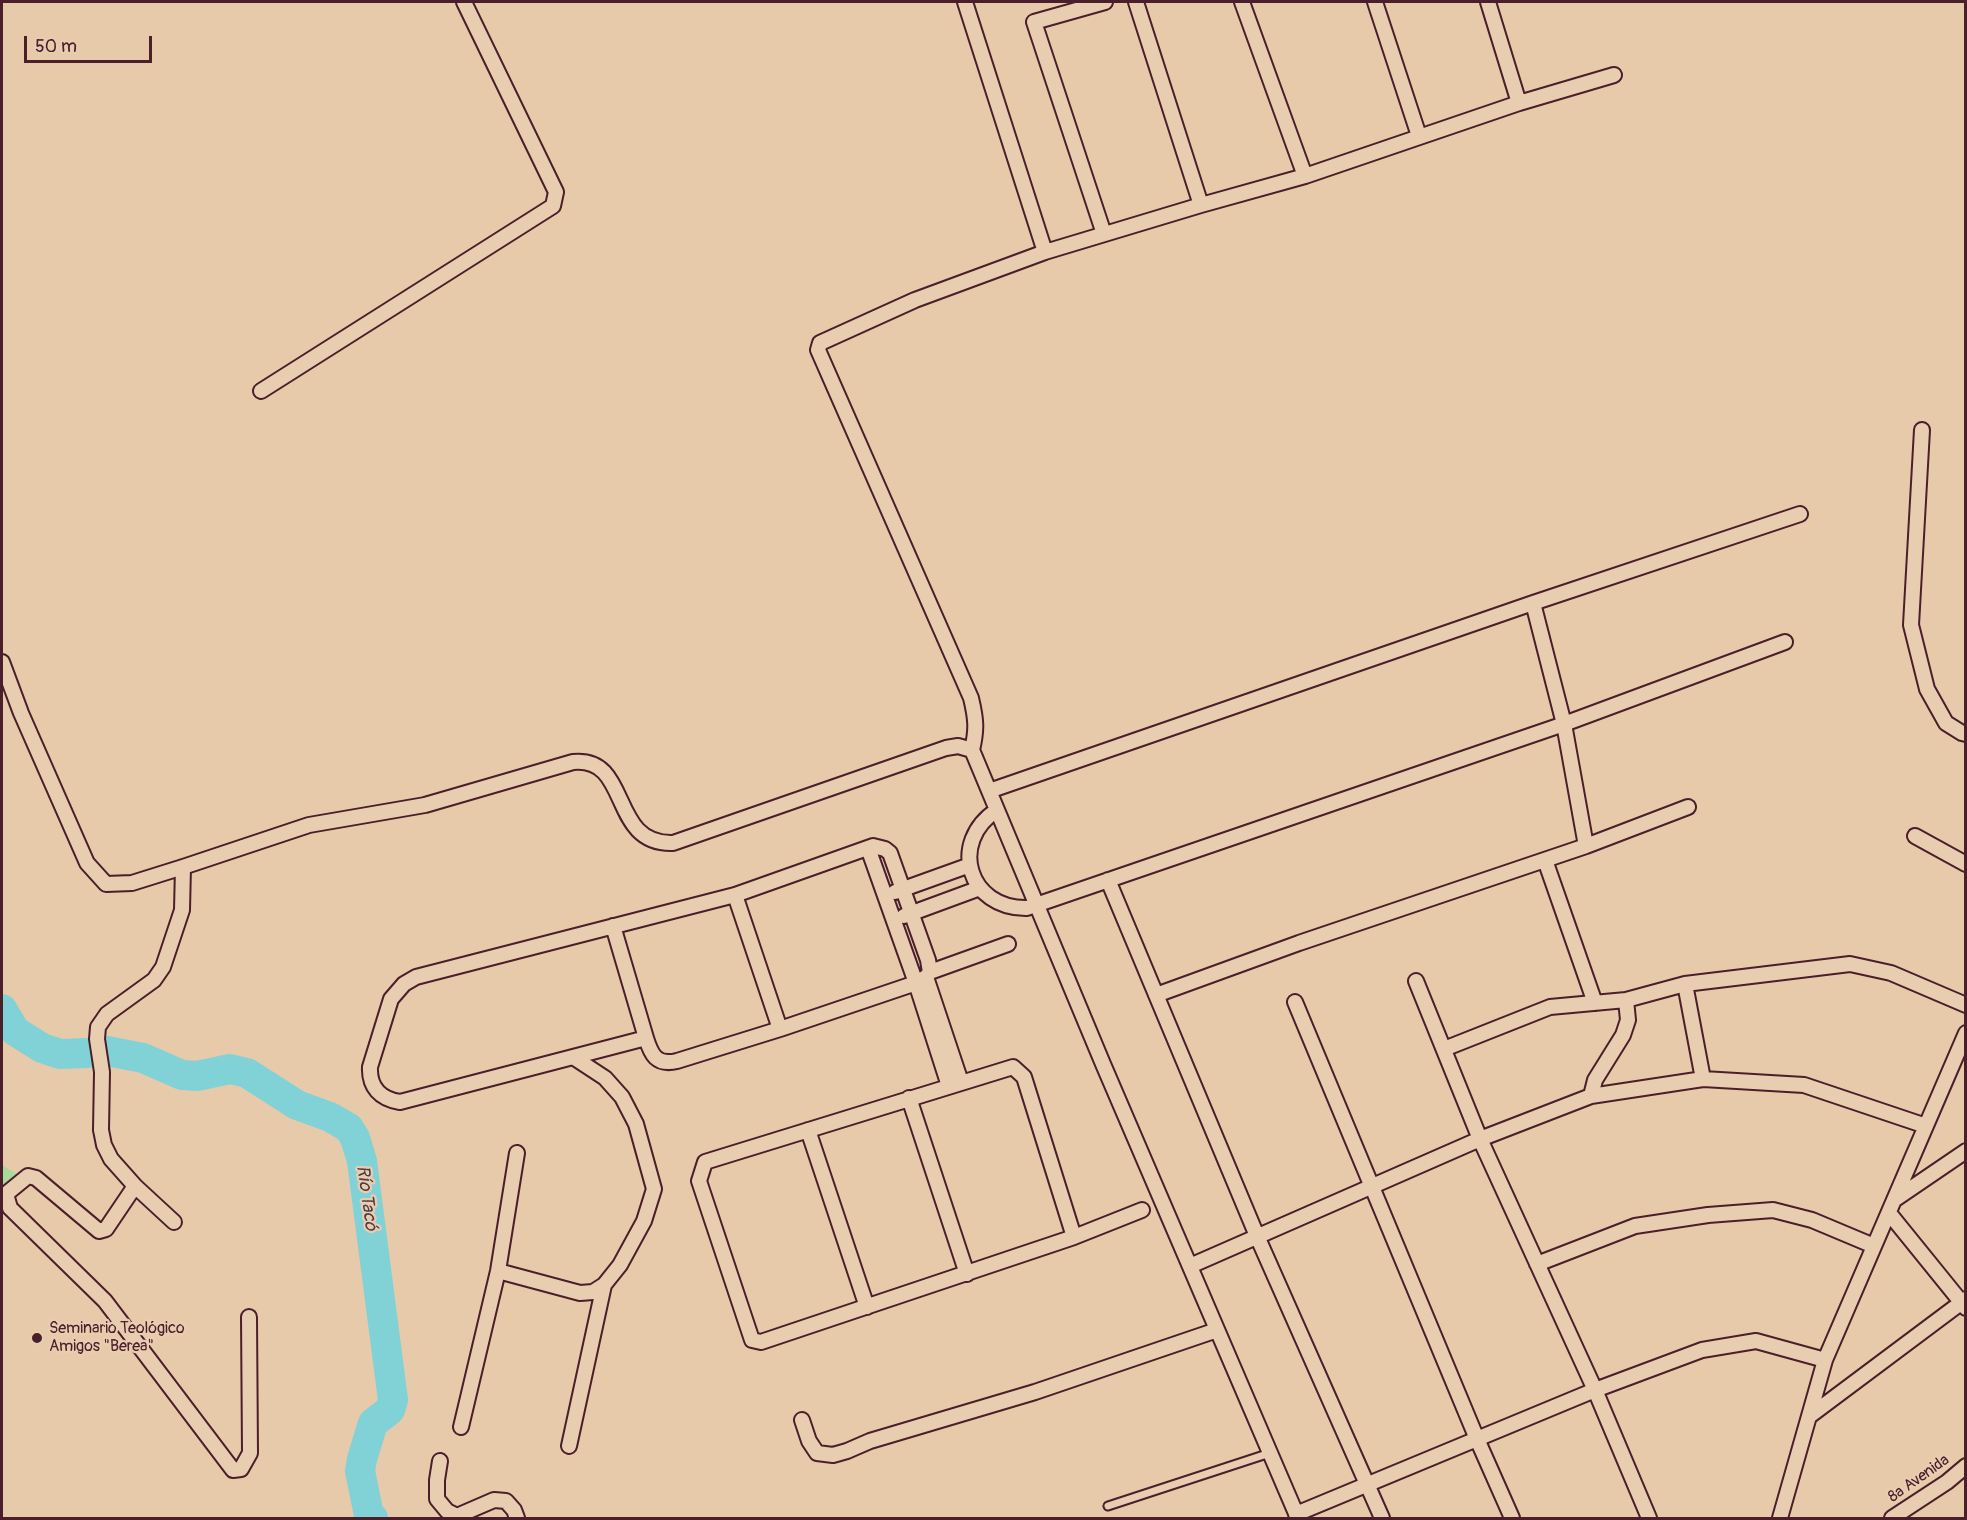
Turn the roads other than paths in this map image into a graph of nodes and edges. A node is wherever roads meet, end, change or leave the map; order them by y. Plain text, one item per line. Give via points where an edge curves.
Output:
1 (464, 2) edge
2 (965, 2) edge
3 (1105, 2) edge
4 (1136, 2) edge
5 (1242, 2) edge
6 (1375, 2) edge
7 (1491, 2) edge
8 (1614, 75) dead end
9 (1519, 103) junction
10 (1419, 136) junction
11 (1305, 176) junction
12 (1201, 205) junction
13 (1104, 234) junction
14 (1045, 252) junction
15 (261, 390) dead end
16 (1922, 430) dead end
17 (1800, 514) dead end
18 (1533, 603) junction
19 (1785, 642) dead end
20 (2, 662) edge
21 (1564, 724) junction
22 (1965, 734) edge
23 (972, 750) junction
24 (989, 791) junction
25 (1688, 807) dead end
26 (997, 810) junction
27 (1915, 836) dead end
28 (1586, 846) junction
29 (868, 848) junction
30 (1545, 860) junction
31 (1965, 864) edge
32 (970, 865) junction
33 (183, 867) junction
34 (1108, 880) junction
35 (980, 888) junction
36 (903, 889) junction
37 (735, 895) junction
38 (885, 895) junction
39 (1037, 905) junction
40 (912, 914) junction
41 (894, 920) junction
42 (613, 926) junction
43 (1008, 944) dead end
44 (924, 978) junction
45 (1416, 981) dead end
46 (1685, 984) junction
47 (1156, 995) junction
48 (1626, 999) junction
49 (1295, 1002) dead end
50 (1595, 1003) junction
51 (1965, 1005) edge
52 (780, 1029) junction
53 (1965, 1033) edge
54 (646, 1038) junction
55 (1444, 1049) junction
56 (573, 1057) junction
57 (1703, 1079) junction
58 (955, 1084) junction
59 (1591, 1096) junction
60 (909, 1098) junction
61 (1926, 1126) junction
62 (808, 1130) junction
63 (1480, 1139) junction
64 (1965, 1151) edge
65 (517, 1153) dead end
66 (135, 1186) junction
67 (1373, 1186) junction
68 (1892, 1206) junction
69 (1142, 1210) dead end
70 (174, 1222) dead end
71 (1257, 1236) junction
72 (1074, 1237) junction
73 (1874, 1246) junction
74 (1537, 1264) junction
75 (1190, 1266) junction
76 (498, 1271) junction
77 (967, 1274) junction
78 (604, 1285) junction
79 (1964, 1303) edge
80 (867, 1307) junction
81 (249, 1317) dead end
82 (1217, 1330) junction
83 (1825, 1360) junction
84 (1595, 1390) junction
85 (1810, 1415) junction
86 (802, 1420) dead end
87 (461, 1427) dead end
88 (1477, 1439) junction
89 (569, 1446) dead end
90 (1270, 1453) junction
91 (441, 1461) dead end
92 (1965, 1466) edge
93 (1367, 1484) junction
94 (1108, 1506) dead end
95 (1297, 1516) edge
96 (517, 1518) edge
97 (1382, 1518) edge
98 (1512, 1518) edge
99 (1649, 1518) edge
100 (1780, 1518) edge
101 (1892, 1518) edge

1 - 15 street via 556,192 554,206
2 - 14 street
3 - 13 street via 1034,22
4 - 12 street
5 - 11 street
6 - 10 street
7 - 9 street
8 - 9 street
9 - 10 street
10 - 11 street
11 - 12 street
12 - 13 street
13 - 14 street
14 - 23 street via 827,338 818,350 971,698 976,716
16 - 22 street via 1911,625 1927,688 1946,723
17 - 18 street
18 - 21 street
18 - 24 street
19 - 21 street
20 - 33 street via 87,863 106,884 132,883
21 - 28 street
21 - 34 street
23 - 24 street
23 - 33 street via 946,748 673,843 655,842 640,834 607,775 596,765 581,761 425,805 309,825
24 - 26 street
25 - 28 street
26 - 32 street via 983,821 973,837
26 - 39 street
27 - 31 street
28 - 30 street
29 - 36 street via 879,847 890,853
29 - 37 street
29 - 38 street
30 - 47 street
30 - 50 street
32 - 35 street
32 - 36 street
33 - 66 street via 182,910 164,967 154,980 107,1014 98,1027 104,1144 111,1159
34 - 39 street
34 - 47 street
35 - 39 street via 1006,906
35 - 40 street
36 - 38 street
36 - 40 street
37 - 42 street
37 - 52 street
38 - 41 street
39 - 75 street
40 - 41 street
40 - 44 street via 928,960
41 - 44 street
42 - 54 street
42 - 56 street via 410,980 391,999 369,1074 378,1093 400,1102
43 - 44 street
44 - 52 street
44 - 58 street
45 - 55 street
46 - 48 street
46 - 51 street via 1850,964 1891,973
46 - 57 street
47 - 71 street
48 - 50 street
48 - 59 street via 1628,1020 1623,1035 1595,1080
49 - 67 street
50 - 55 street via 1550,1008
52 - 54 street via 671,1062 654,1057
53 - 61 street
54 - 56 street
55 - 63 street
56 - 78 street via 605,1078 622,1097 636,1124 654,1189 644,1221
57 - 59 street
57 - 61 street via 1804,1085
58 - 60 street
58 - 72 street via 1013,1067 1024,1077
59 - 63 street
60 - 62 street
60 - 77 street
61 - 68 street
62 - 80 street
62 - 80 street via 705,1162 699,1181 748,1329 752,1340 760,1342
63 - 67 street
63 - 74 street
64 - 68 street
65 - 76 street
66 - 70 street
66 - 81 street via 106,1229 99,1231 36,1178 28,1176 6,1194 10,1208 105,1301 233,1470 241,1469 250,1453
67 - 71 street
67 - 88 street
68 - 73 street
68 - 79 street
69 - 72 street
71 - 75 street
71 - 93 street
72 - 77 street
73 - 74 street via 1812,1220 1773,1210 1635,1226
73 - 83 street
74 - 84 street
75 - 82 street
76 - 78 street via 580,1293 593,1292
76 - 87 street
77 - 80 street
78 - 89 street
79 - 85 street
82 - 86 street via 833,1455 817,1453
82 - 90 street
83 - 84 street via 1756,1341 1702,1350
83 - 85 street
84 - 88 street
84 - 99 street
85 - 100 street
88 - 93 street
88 - 98 street
90 - 94 lane
90 - 95 street
91 - 96 street via 436,1499 447,1511 457,1516 494,1500 506,1501
92 - 101 street, 8a Avenida
93 - 95 street
93 - 97 street

